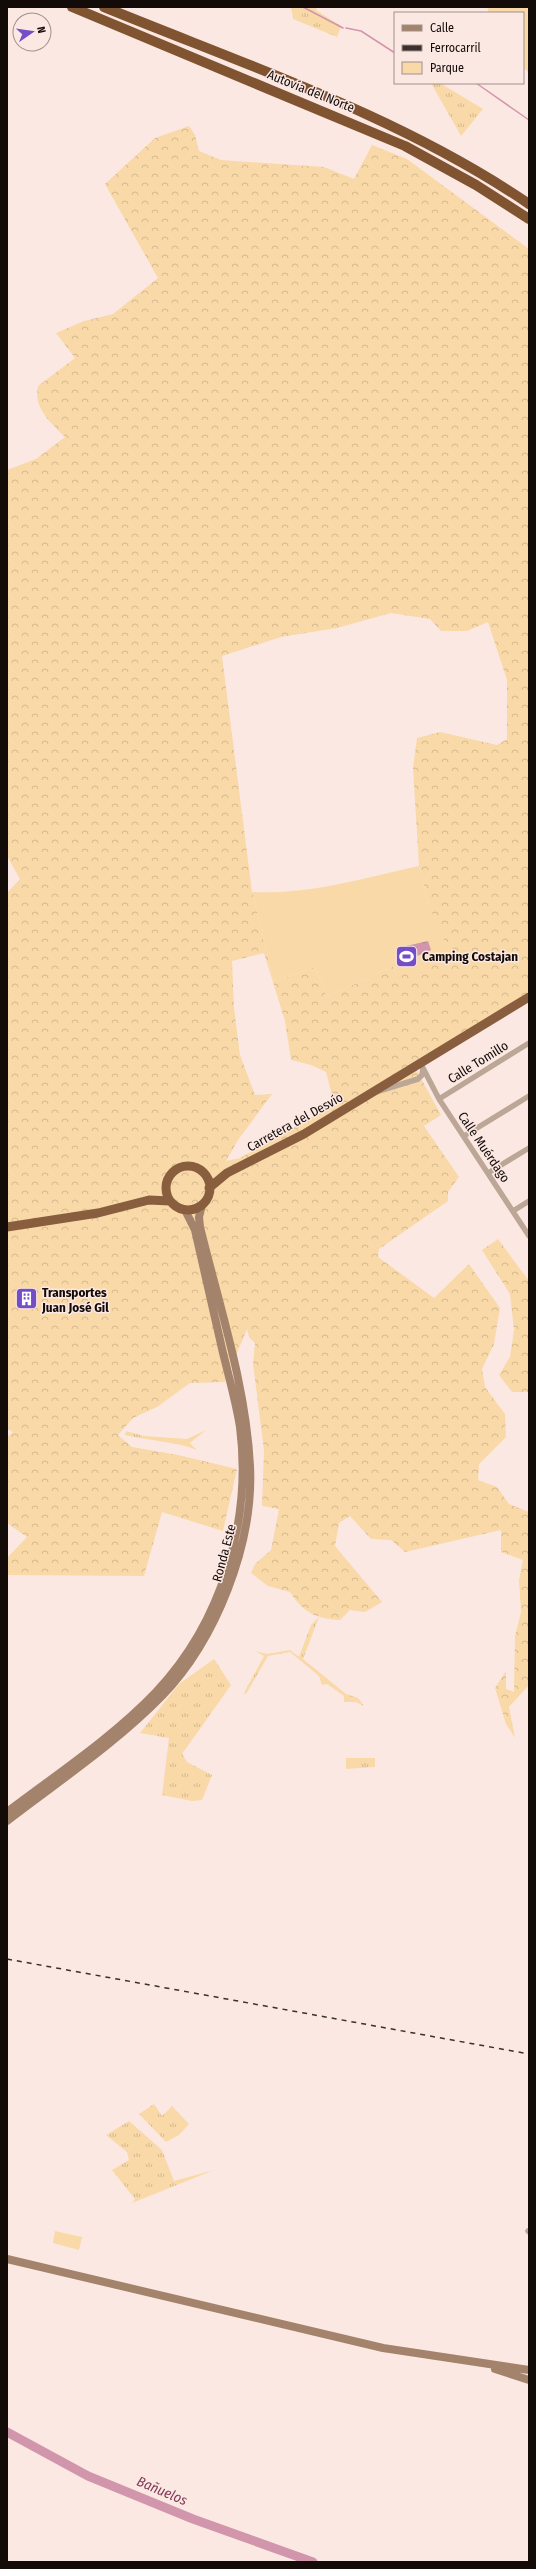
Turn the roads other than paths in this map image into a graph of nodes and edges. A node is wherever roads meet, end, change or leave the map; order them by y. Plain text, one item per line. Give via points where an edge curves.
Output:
1 (72, 7) edge
2 (104, 7) edge
3 (529, 204) edge
4 (529, 219) edge
5 (529, 997) edge
6 (529, 1043) edge
7 (422, 1066) junction
8 (529, 1096) edge
9 (439, 1099) junction
10 (464, 1136) junction
11 (529, 1148) edge
12 (227, 1173) junction
13 (488, 1173) junction
14 (204, 1174) junction
15 (166, 1186) junction
16 (209, 1188) junction
17 (149, 1200) junction
18 (170, 1201) junction
19 (529, 1202) edge
20 (202, 1205) junction
21 (185, 1210) junction
22 (513, 1211) junction
23 (8, 1226) edge
24 (529, 1236) edge
25 (7, 1812) edge
26 (7, 1821) edge
27 (7, 2259) edge
28 (481, 2364) junction
29 (529, 2370) edge
30 (529, 2380) edge

1 - 4 highway, Autovía del Norte via 405,146 476,185
2 - 3 highway, Autovía del Norte via 412,135 482,173
5 - 7 highway, Carretera del Desvío
6 - 9 street, Calle Tomillo
7 - 9 street, Calle Muérdago
7 - 12 highway, Carretera del Desvío via 280,1148
8 - 10 street
9 - 10 street, Calle Muérdago
10 - 13 street, Calle Muérdago
11 - 13 street
12 - 14 highway, Carretera del Desvío
12 - 16 highway, Carretera del Desvío
13 - 22 street, Calle Muérdago
14 - 15 highway via 193,1167 181,1168 171,1174
14 - 16 highway
15 - 17 highway
15 - 18 highway
16 - 20 highway via 208,1196
17 - 18 highway
17 - 23 highway via 77,1217
18 - 21 highway
19 - 22 street
20 - 21 highway
20 - 26 main road, Ronda Este via 200,1227 241,1396 250,1468 247,1509 236,1566 209,1629 163,1694 128,1728
21 - 25 main road, Ronda Este via 194,1230 240,1426 243,1469 240,1508 230,1564 206,1621 189,1650 157,1691 124,1722
22 - 24 street, Calle Muérdago
27 - 28 main road via 383,2348
28 - 29 main road
28 - 30 main road

